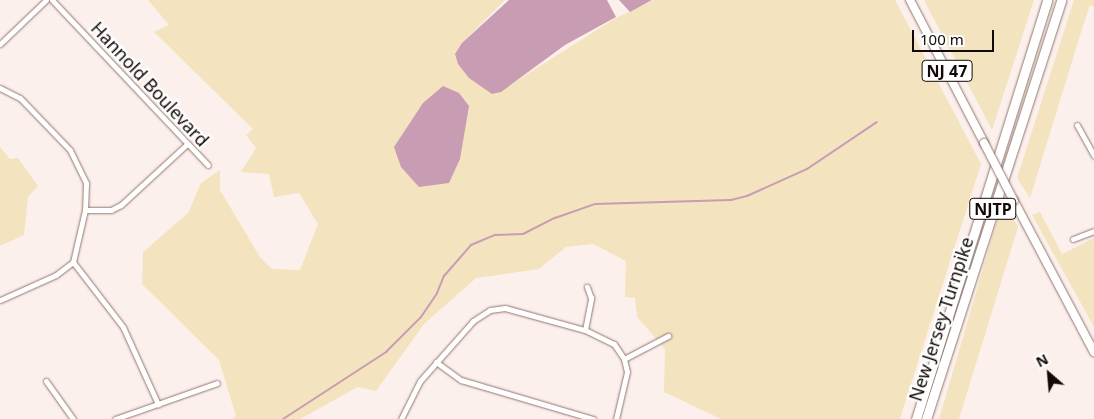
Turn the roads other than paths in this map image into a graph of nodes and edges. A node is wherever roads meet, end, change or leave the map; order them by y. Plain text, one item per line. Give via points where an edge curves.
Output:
1 (46, 0) edge
2 (52, 0) edge
3 (910, 0) edge
4 (1047, 0) edge
5 (1061, 0) edge
6 (0, 44) edge
7 (0, 88) edge
8 (1077, 125) dead end
9 (187, 144) junction
10 (1094, 156) edge
11 (208, 165) dead end
12 (84, 210) junction
13 (1094, 232) edge
14 (1073, 239) dead end
15 (73, 262) junction
16 (587, 287) dead end
17 (0, 300) edge
18 (585, 330) junction
19 (668, 336) dead end
20 (1094, 352) edge
21 (624, 359) junction
22 (436, 362) junction
23 (46, 381) dead end
24 (217, 383) dead end
25 (158, 404) junction
26 (74, 419) edge
27 (115, 419) edge
28 (402, 419) edge
29 (593, 419) edge
30 (616, 419) edge
31 (916, 419) edge
32 (926, 419) edge

1 - 6 street
2 - 9 street, Hannold Boulevard
3 - 20 main road, NJ 47, bridge
4 - 31 highway, New Jersey Turnpike / NJTP
5 - 32 highway, New Jersey Turnpike / NJTP
7 - 12 street via 20,98 77,160 86,183
8 - 10 street
9 - 11 street, Hannold Boulevard
9 - 12 street via 121,205 111,210
12 - 15 street
13 - 14 street
15 - 17 street via 56,275
15 - 25 street via 123,327
16 - 18 street via 591,298
18 - 21 street via 614,344
18 - 22 street via 511,309 490,310 473,321
19 - 21 street
21 - 30 street via 627,384
22 - 28 street via 414,389
22 - 29 street via 461,380
23 - 26 street
24 - 25 street
25 - 27 street

